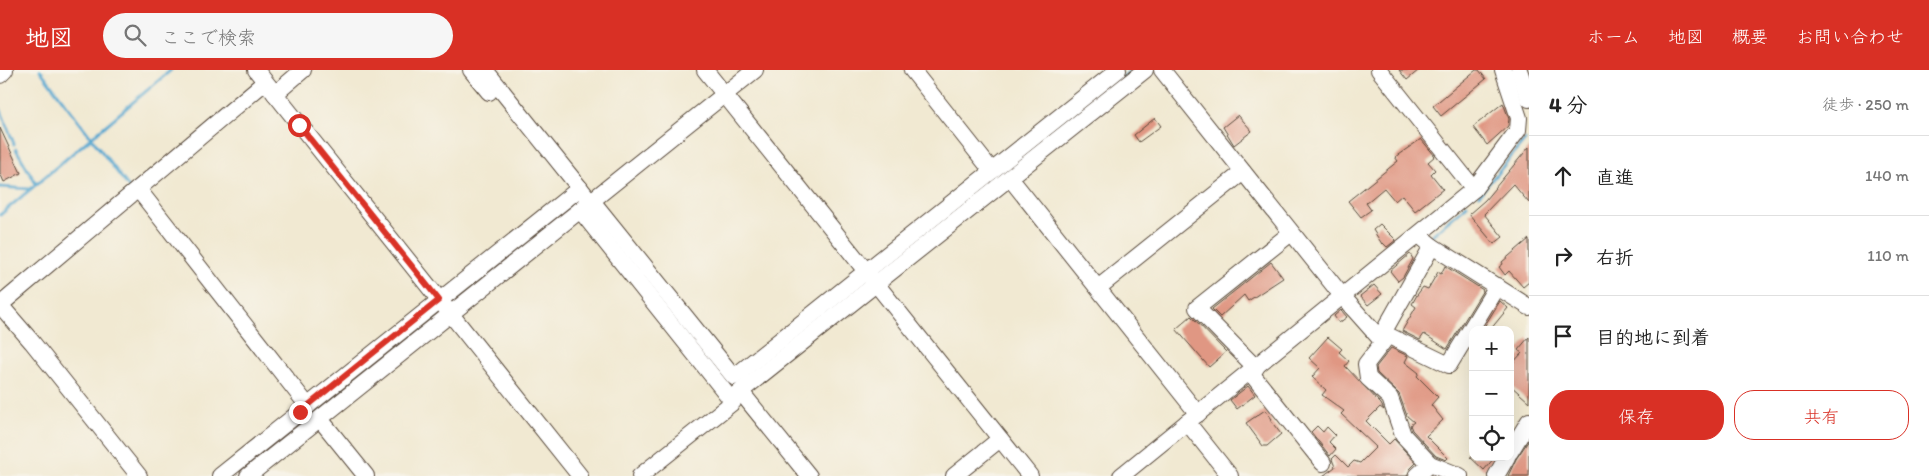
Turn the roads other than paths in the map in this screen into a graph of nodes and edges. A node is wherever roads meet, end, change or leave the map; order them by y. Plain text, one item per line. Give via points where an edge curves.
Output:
1 (6, 70) edge
2 (303, 70) edge
3 (471, 70) edge
4 (485, 70) edge
5 (704, 70) edge
6 (755, 70) edge
7 (912, 70) edge
8 (924, 70) edge
9 (1118, 70) edge
10 (1145, 70) edge
11 (1162, 70) edge
12 (1379, 70) edge
13 (1390, 70) edge
14 (1503, 70) edge
15 (1519, 70) edge
16 (0, 75) edge
17 (265, 82) edge
18 (724, 94) junction
19 (1529, 98) edge
20 (996, 168) junction
21 (1243, 172) junction
22 (1006, 181) junction
23 (1477, 186) junction
24 (576, 191) junction
25 (134, 192) junction
26 (588, 204) junction
27 (1292, 233) junction
28 (1419, 235) junction
29 (1432, 246) junction
30 (865, 272) junction
31 (876, 286) junction
32 (1497, 286) junction
33 (1098, 288) junction
34 (1343, 298) junction
35 (0, 305) edge
36 (444, 307) junction
37 (1529, 307) edge
38 (1382, 336) junction
39 (1253, 370) junction
40 (736, 396) junction
41 (304, 408) junction
42 (316, 421) junction
43 (1189, 421) junction
44 (1529, 422) edge
45 (1000, 439) junction
46 (1514, 446) edge
47 (1505, 461) edge
48 (1324, 463) dead end
49 (1430, 464) junction
50 (139, 476) edge
51 (220, 476) edge
52 (248, 476) edge
53 (354, 476) edge
54 (366, 476) edge
55 (580, 476) edge
56 (640, 476) edge
57 (799, 476) edge
58 (809, 476) edge
59 (954, 476) edge
60 (1030, 476) edge
61 (1121, 476) edge
62 (1218, 476) edge
63 (1230, 476) edge
64 (1417, 476) edge
65 (1460, 476) edge
66 (1496, 476) edge

1 - 16 street
2 - 17 street
3 - 24 street
4 - 24 street
5 - 18 street
6 - 18 street
7 - 20 street
8 - 20 street
9 - 20 street
10 - 22 street
11 - 21 street
12 - 23 street
13 - 23 street
14 - 23 street via 1519,118 1518,130
15 - 19 street
17 - 25 street
17 - 36 street
18 - 26 street
18 - 30 street
20 - 30 street
21 - 27 street
21 - 33 street
22 - 31 street
22 - 33 street
22 - 43 street
23 - 28 street
24 - 26 street
24 - 36 street
25 - 35 street
25 - 41 street
26 - 30 street via 734,377
26 - 36 street
26 - 40 street
27 - 34 street
27 - 39 street via 1197,308
28 - 29 street
28 - 34 street
29 - 32 street
29 - 38 street
30 - 31 street
31 - 40 street
31 - 45 street
32 - 37 street
32 - 38 street via 1449,365
33 - 43 street
34 - 38 street
34 - 39 street
35 - 50 street
36 - 41 street
36 - 42 street
36 - 55 street
38 - 49 street via 1383,342 1366,364 1368,378 1390,398 1403,435
39 - 43 street
39 - 48 street
40 - 56 street via 733,402
40 - 57 street
40 - 58 street
41 - 51 street
42 - 52 street
42 - 53 street
42 - 54 street
43 - 61 street
43 - 62 street
43 - 63 street
44 - 46 street
45 - 59 street
45 - 60 street
47 - 66 street
49 - 64 street
49 - 65 street

